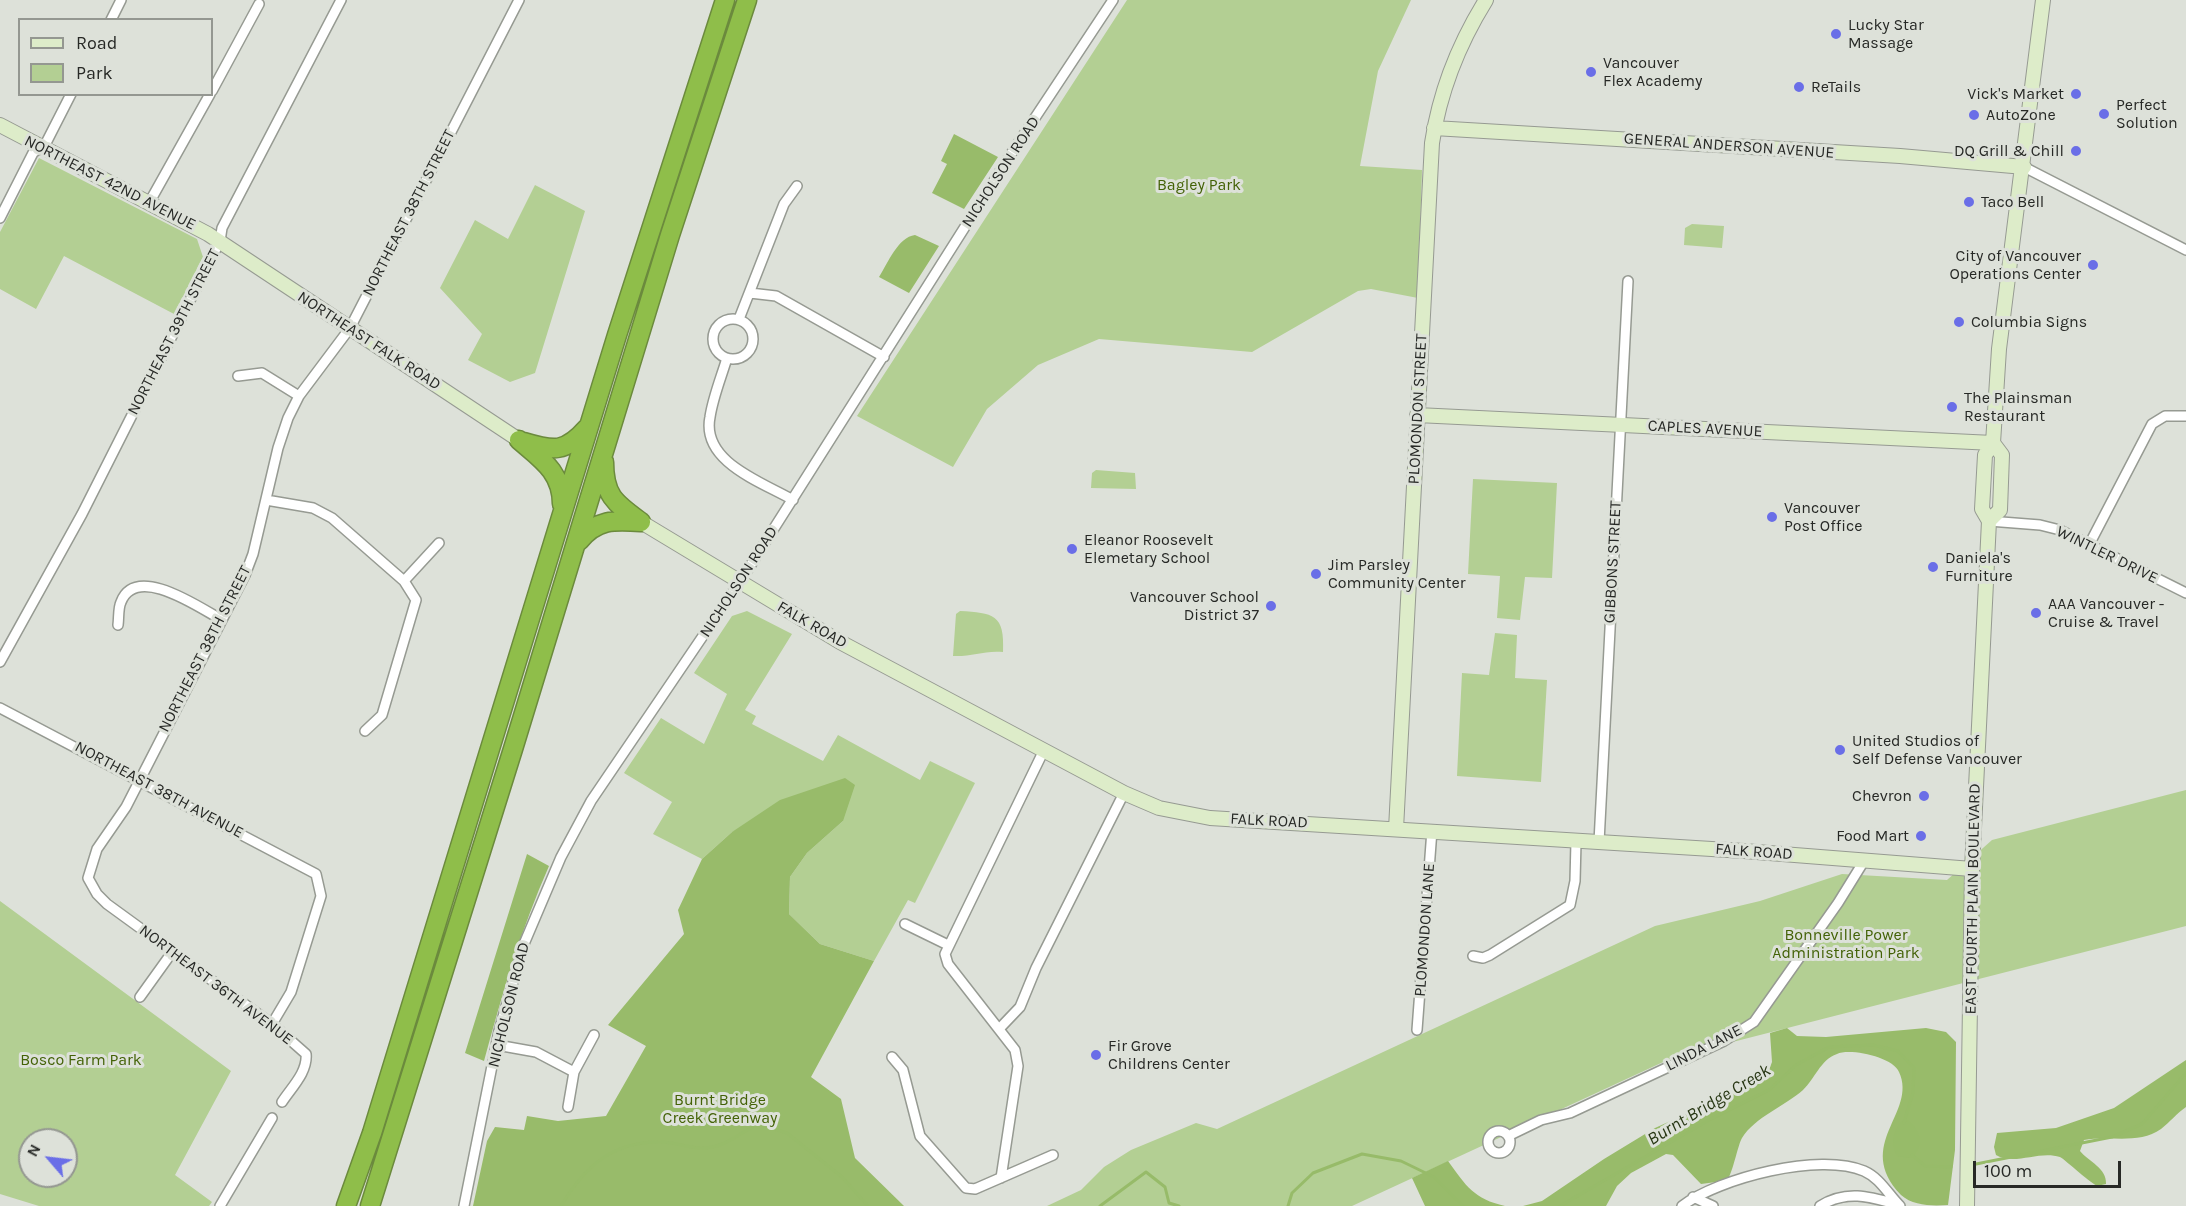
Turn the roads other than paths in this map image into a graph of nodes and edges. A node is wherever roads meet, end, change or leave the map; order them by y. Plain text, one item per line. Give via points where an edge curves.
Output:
1 (121, 0) edge
2 (341, 0) edge
3 (519, 0) edge
4 (725, 0) edge
5 (747, 0) edge
6 (1113, 0) edge
7 (1486, 0) edge
8 (2043, 0) edge
9 (259, 4) dead end
10 (112, 18) edge
11 (213, 89) edge
12 (70, 96) edge
13 (209, 96) edge
14 (0, 125) edge
15 (1434, 128) junction
16 (41, 147) junction
17 (2024, 167) junction
18 (796, 186) dead end
19 (150, 203) junction
20 (0, 218) edge
21 (220, 241) junction
22 (2186, 250) edge
23 (1628, 281) dead end
24 (750, 293) junction
25 (739, 319) junction
26 (350, 328) junction
27 (884, 357) junction
28 (727, 358) junction
29 (238, 376) dead end
30 (299, 396) junction
31 (1417, 415) junction
32 (2186, 416) edge
33 (1619, 425) junction
34 (588, 427) junction
35 (519, 440) junction
36 (1993, 443) junction
37 (604, 449) junction
38 (266, 500) junction
39 (793, 500) junction
40 (562, 512) junction
41 (1989, 521) junction
42 (641, 522) junction
43 (439, 543) dead end
44 (2090, 543) junction
45 (576, 545) junction
46 (404, 581) junction
47 (739, 583) junction
48 (2186, 593) edge
49 (222, 620) junction
50 (118, 626) dead end
51 (0, 662) edge
52 (0, 708) edge
53 (365, 731) dead end
54 (1044, 750) junction
55 (139, 779) junction
56 (1124, 793) junction
57 (1396, 829) junction
58 (1432, 830) junction
59 (1576, 842) junction
60 (1599, 842) junction
61 (1864, 861) junction
62 (1971, 869) junction
63 (88, 878) joint
64 (905, 924) dead end
65 (948, 945) junction
66 (173, 951) junction
67 (1473, 956) dead end
68 (140, 997) dead end
69 (272, 1024) junction
70 (999, 1029) junction
71 (1417, 1030) dead end
72 (594, 1035) dead end
73 (496, 1045) junction
74 (892, 1057) dead end
75 (574, 1072) junction
76 (282, 1102) dead end
77 (568, 1107) dead end
78 (272, 1118) dead end
79 (1508, 1136) dead end
80 (1053, 1155) dead end
81 (1001, 1178) junction
82 (1693, 1197) junction
83 (220, 1206) edge
84 (346, 1206) edge
85 (368, 1206) edge
86 (464, 1206) edge
87 (1682, 1206) edge
88 (1713, 1206) edge
89 (1820, 1206) edge
90 (1900, 1206) edge
91 (1967, 1206) edge

1 - 10 street
2 - 21 street, NORTHEAST 39TH STREET via 222,228
3 - 26 street, NORTHEAST 38TH STREET
4 - 34 highway
5 - 37 highway
6 - 27 street, NICHOLSON ROAD
7 - 15 street, PLOMONDON STREET via 1453,61
8 - 17 street, EAST FOURTH PLAIN BOULEVARD
9 - 11 street
12 - 16 street
13 - 19 street
14 - 16 street, NORTHEAST 42ND AVENUE
15 - 17 street, GENERAL ANDERSON AVENUE
15 - 31 street, PLOMONDON STREET
16 - 19 street, NORTHEAST 42ND AVENUE
16 - 20 street via 33,153
17 - 22 street
17 - 36 street, EAST FOURTH PLAIN BOULEVARD via 2000,349
18 - 24 street via 784,204
19 - 21 street, NORTHEAST 42ND AVENUE
21 - 26 street, NORTHEAST FALK ROAD
21 - 51 street, NORTHEAST 39TH STREET via 82,514
23 - 33 street, GIBBONS STREET
24 - 25 street
24 - 27 street via 776,296
25 - 28 street via 752,332 751,347 740,358
25 - 28 street via 725,320 714,331 714,348
26 - 30 street, NORTHEAST 38TH STREET
26 - 35 street, NORTHEAST FALK ROAD
27 - 39 street, NICHOLSON ROAD
28 - 39 street via 709,419 712,444 724,460
29 - 30 street via 262,373
30 - 38 street, NORTHEAST 38TH STREET via 278,448
31 - 33 street, CAPLES AVENUE
31 - 57 street, PLOMONDON STREET
32 - 44 street via 2165,416 2152,424
33 - 36 street, CAPLES AVENUE
33 - 60 street, GIBBONS STREET
34 - 35 highway via 569,446 557,449
34 - 40 highway
35 - 40 highway via 556,474 562,489
36 - 41 street, EAST FOURTH PLAIN BOULEVARD via 1985,455 1982,509
37 - 42 highway via 607,492 616,504
37 - 45 highway
38 - 46 street via 313,508 332,518
38 - 49 street, NORTHEAST 38TH STREET via 253,554
39 - 47 street, NICHOLSON ROAD
40 - 84 highway via 372,1133
41 - 44 street, WINTLER DRIVE via 2040,525
41 - 62 street, EAST FOURTH PLAIN BOULEVARD
42 - 45 highway via 605,521 586,532
42 - 47 street, FALK ROAD
43 - 46 street
44 - 48 street, WINTLER DRIVE
45 - 85 highway
46 - 53 street via 416,600 382,715
47 - 54 street, FALK ROAD via 840,642
47 - 73 street, NICHOLSON ROAD via 591,801 561,857 524,944
49 - 50 street via 152,586 127,593 121,602
49 - 55 street, NORTHEAST 38TH STREET
52 - 55 street, NORTHEAST 38TH AVENUE
54 - 56 street, FALK ROAD
54 - 65 street
55 - 63 street, NORTHEAST 38TH STREET via 126,807 97,849
55 - 69 street, NORTHEAST 38TH AVENUE via 316,874 321,896 291,992
56 - 57 street, FALK ROAD via 1159,808 1196,816
56 - 70 street via 1020,1007
57 - 58 street, FALK ROAD
58 - 59 street, FALK ROAD
58 - 71 street, PLOMONDON LANE
59 - 60 street, FALK ROAD
59 - 67 street via 1570,905 1490,956
60 - 61 street, FALK ROAD
61 - 62 street, FALK ROAD
61 - 79 street, LINDA LANE via 1765,1008 1738,1034 1570,1113 1541,1120
62 - 91 street, EAST FOURTH PLAIN BOULEVARD
63 - 66 street, NORTHEAST 36TH AVENUE via 107,904
64 - 65 street
65 - 70 street via 948,964
66 - 68 street
66 - 69 street, NORTHEAST 36TH AVENUE
69 - 76 street, NORTHEAST 36TH AVENUE via 306,1054 307,1063
70 - 81 street via 1015,1050 1018,1066
72 - 75 street
73 - 75 street via 536,1052
73 - 86 street, NICHOLSON ROAD
74 - 81 street via 903,1070 920,1136 962,1185 975,1189
75 - 77 street
78 - 83 street
80 - 81 street
82 - 87 street
82 - 88 street
82 - 90 street via 1763,1172 1795,1165 1836,1165 1865,1172 1881,1183
89 - 90 street via 1840,1196 1856,1194

